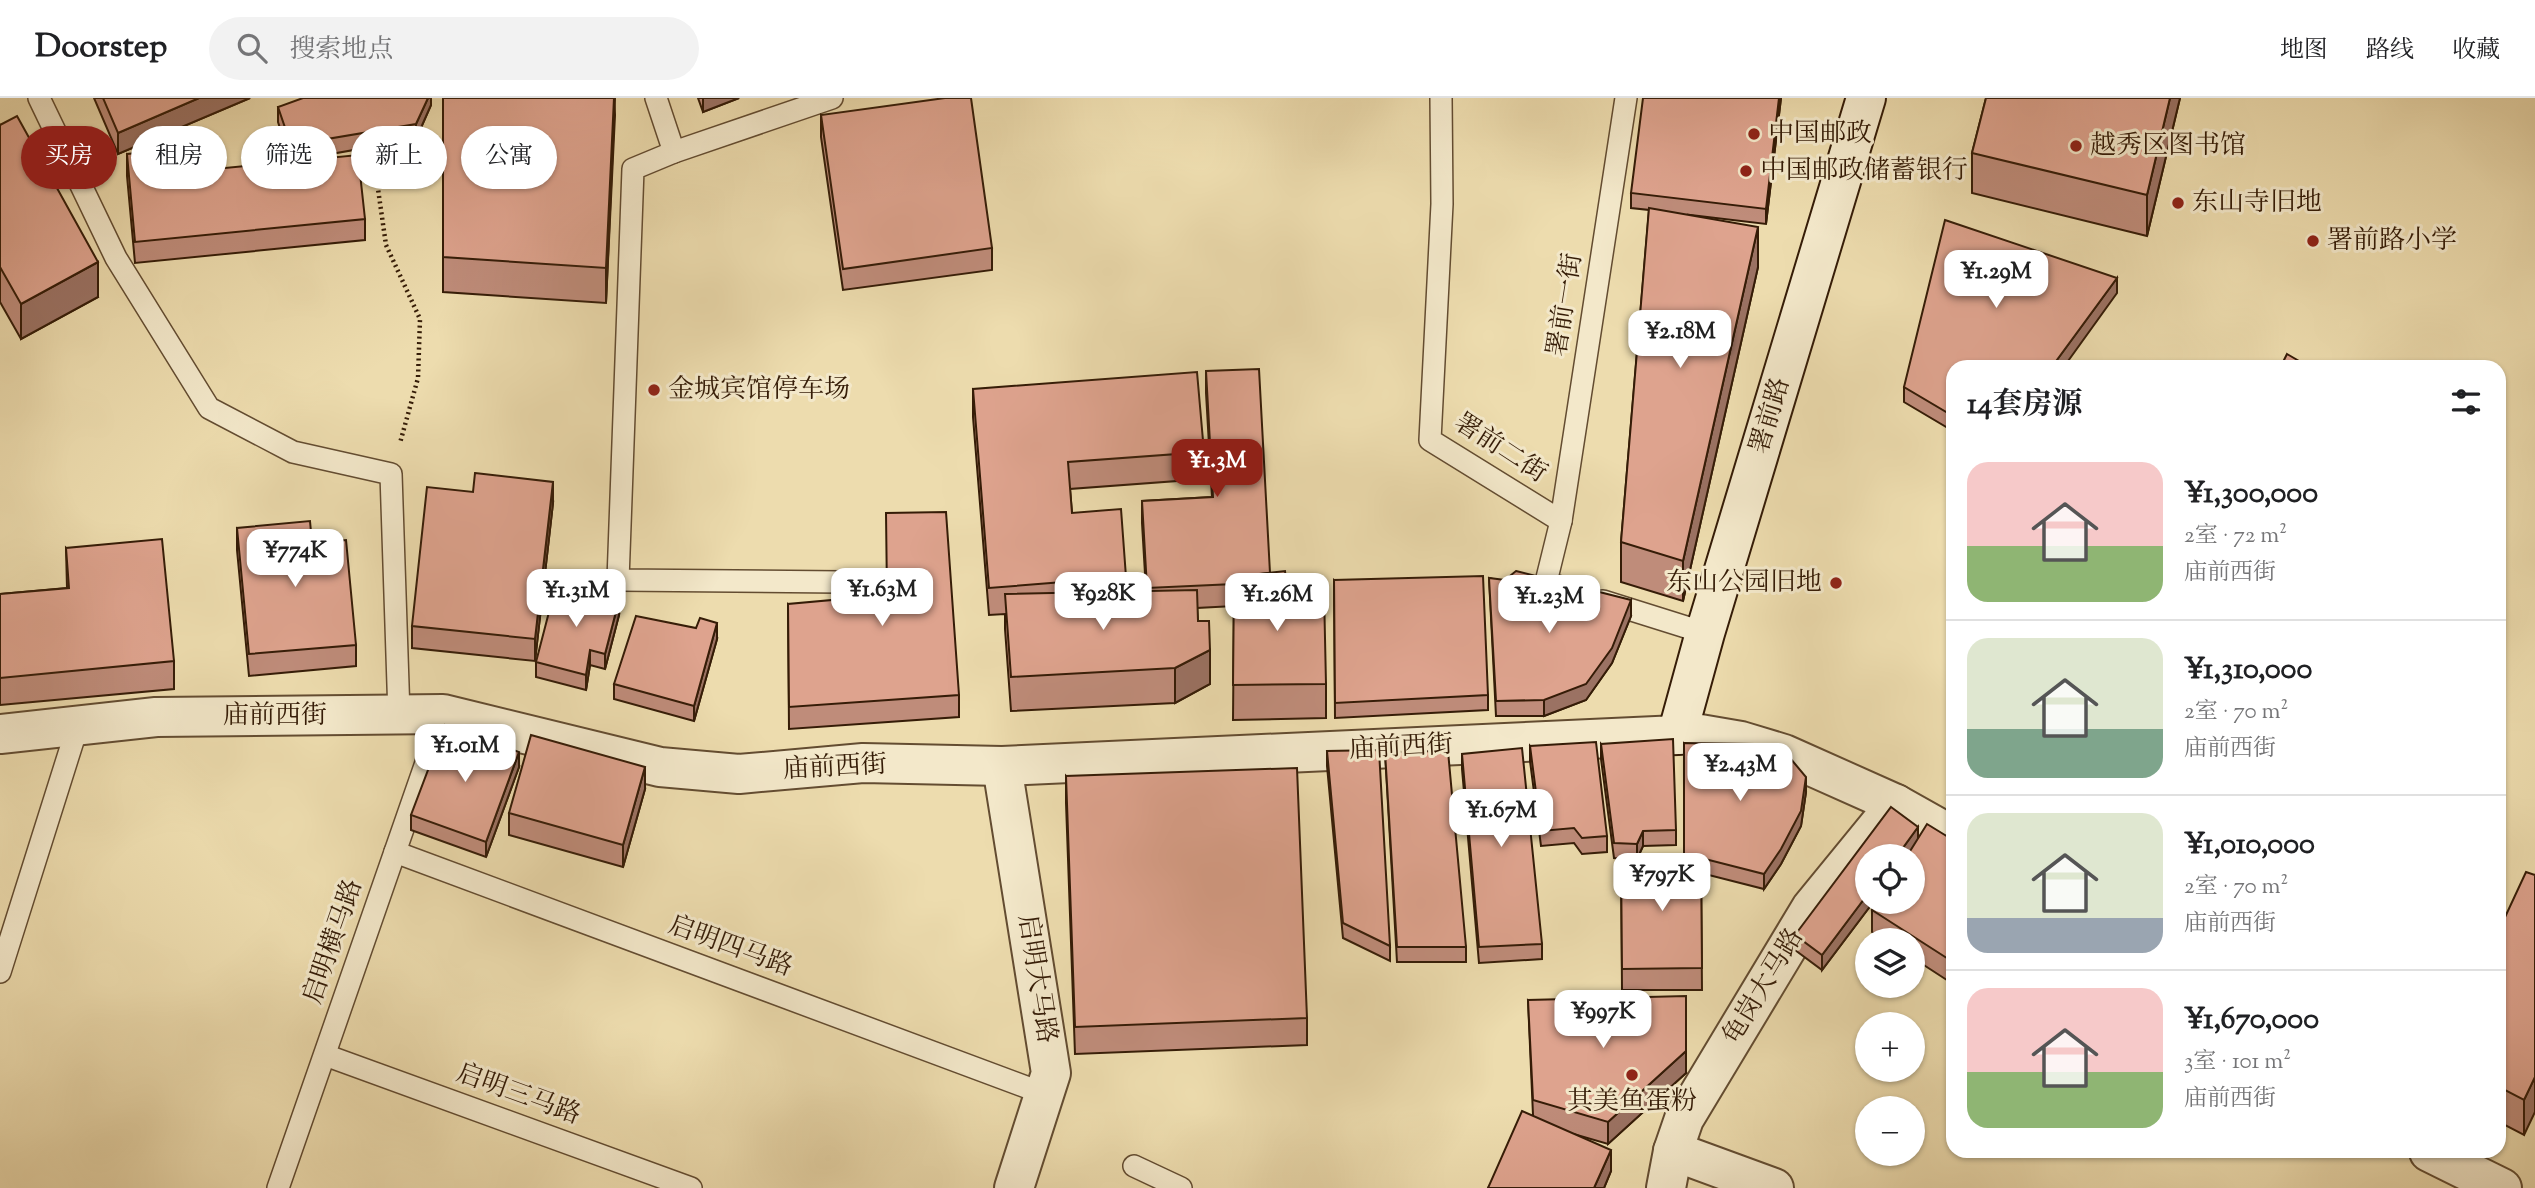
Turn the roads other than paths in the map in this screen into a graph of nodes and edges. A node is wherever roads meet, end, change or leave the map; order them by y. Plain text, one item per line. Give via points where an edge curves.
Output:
1 (38, 98) edge
2 (656, 98) edge
3 (832, 98) edge
4 (1441, 98) edge
5 (1626, 98) edge
6 (1866, 98) edge
7 (674, 152) junction
8 (1561, 521) junction
9 (842, 582) dead end
10 (1705, 633) junction
11 (443, 714) junction
12 (398, 715) junction
13 (78, 725) junction
14 (0, 734) edge
15 (1676, 735) junction
16 (1002, 766) junction
17 (1896, 804) junction
18 (1946, 831) edge
19 (395, 852) junction
20 (0, 972) edge
21 (325, 1055) junction
22 (1045, 1094) junction
23 (1673, 1151) junction
24 (2441, 1158) edge
25 (1134, 1166) dead end
26 (278, 1188) edge
27 (691, 1188) edge
28 (1014, 1188) edge
29 (1181, 1188) edge
30 (1666, 1188) edge
31 (1774, 1188) edge
32 (2502, 1188) edge

1 - 12 lane via 116,258 209,408 293,452 391,474
2 - 7 lane
3 - 7 lane
4 - 8 lane, 署前二街 via 1442,204 1430,440
5 - 8 lane, 署前一街
6 - 10 street, 署前路
7 - 9 lane via 633,169 618,580
8 - 10 lane via 1546,582
10 - 15 street, 署前路
11 - 12 street, 庙前西街
11 - 16 street, 庙前西街 via 660,767 739,774 863,764
11 - 19 lane, 启明横马路
12 - 13 street, 庙前西街 via 156,717
13 - 14 street, 庙前西街
13 - 20 lane
15 - 16 street, 庙前西街
15 - 17 street, 庙前西街 via 1741,741 1784,754
16 - 22 street, 启明大马路 via 1051,1073
17 - 18 street, 庙前西街
17 - 23 street, 龟岗大马路 via 1811,908 1684,1119
19 - 21 lane, 启明横马路
19 - 22 lane, 启明四马路
21 - 26 lane, 启明横马路
21 - 27 lane, 启明三马路
22 - 28 street, 启明大马路
23 - 30 street, 龟岗大马路
23 - 31 street
24 - 32 street
25 - 29 lane

